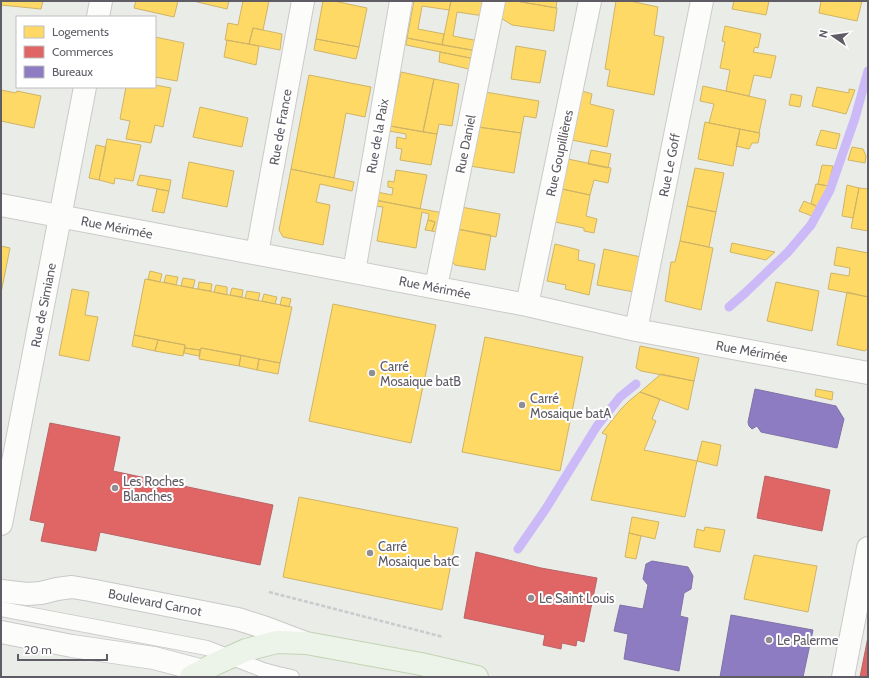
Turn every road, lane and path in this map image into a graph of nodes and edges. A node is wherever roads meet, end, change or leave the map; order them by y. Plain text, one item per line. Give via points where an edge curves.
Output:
1 (101, 1) edge
2 (303, 1) edge
3 (401, 1) edge
4 (494, 1) edge
5 (590, 1) edge
6 (702, 1) edge
7 (98, 16) edge
8 (85, 88) edge
9 (1, 204) edge
10 (61, 216) junction
11 (257, 253) junction
12 (354, 272) junction
13 (436, 288) junction
14 (527, 305) junction
15 (636, 330) junction
16 (868, 373) edge
17 (1, 524) edge
18 (868, 548) edge
19 (1, 591) edge
20 (269, 592) dead end
21 (1, 609) edge
22 (1, 632) edge
23 (443, 637) dead end
24 (306, 643) junction
25 (231, 657) junction
26 (420, 671) edge
27 (205, 675) edge
28 (292, 677) edge
29 (477, 677) edge
30 (843, 677) edge

1 - 7 street
2 - 11 street, Rue de France
3 - 12 street, Rue de la Paix
4 - 13 street, Rue Daniel
5 - 14 street, Rue Goupillières
6 - 15 street, Rue Le Goff
8 - 10 street, Rue de Simiane
9 - 10 street, Rue Mérimée
10 - 11 street, Rue Mérimée
10 - 17 street, Rue de Simiane
11 - 12 street, Rue Mérimée
12 - 13 street, Rue Mérimée
13 - 14 street, Rue Mérimée
14 - 15 street, Rue Mérimée
15 - 16 street, Rue Mérimée
18 - 30 street
19 - 24 street, Boulevard Carnot via 27,594 72,587 90,590 238,619
20 - 23 path
21 - 25 lane via 182,642
22 - 27 street, Boulevard Carnot via 154,658
24 - 25 main road, Boulevard Carnot via 277,642 246,650
24 - 26 main road, Boulevard Carnot
25 - 27 main road, Boulevard Carnot via 215,664
25 - 28 lane via 263,670
26 - 29 main road, Boulevard Carnot

